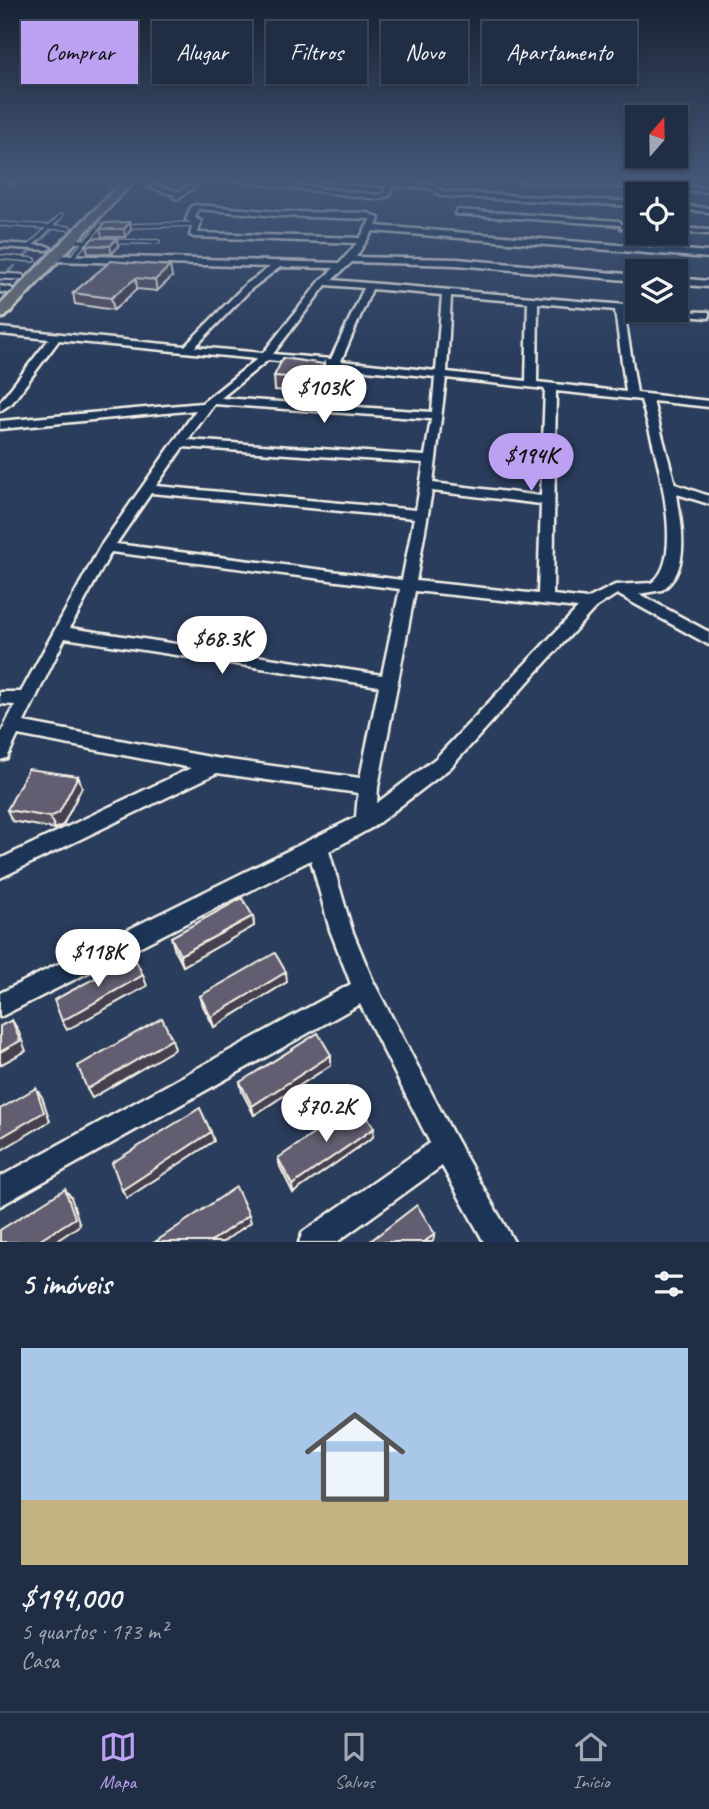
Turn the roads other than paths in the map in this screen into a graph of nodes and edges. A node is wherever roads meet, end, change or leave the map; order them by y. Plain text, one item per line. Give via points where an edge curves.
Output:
1 (43, 237) edge
2 (67, 237) edge
3 (77, 237) edge
4 (90, 237) edge
5 (249, 237) edge
6 (365, 237) edge
7 (481, 237) edge
8 (626, 237) edge
9 (86, 241) junction
10 (362, 241) junction
11 (158, 242) dead end
12 (0, 245) edge
13 (629, 249) junction
14 (51, 253) junction
15 (31, 254) junction
16 (709, 255) edge
17 (0, 257) edge
18 (72, 257) junction
19 (280, 263) junction
20 (346, 263) junction
21 (0, 276) edge
22 (21, 277) junction
23 (625, 277) edge
24 (324, 282) junction
25 (688, 282) edge
26 (709, 284) edge
27 (369, 286) junction
28 (2, 294) edge
29 (447, 294) junction
30 (533, 301) junction
31 (620, 308) junction
32 (625, 308) edge
33 (688, 313) edge
34 (0, 314) edge
35 (709, 315) edge
36 (0, 331) edge
37 (57, 335) junction
38 (187, 349) junction
39 (265, 357) junction
40 (335, 363) junction
41 (441, 375) junction
42 (531, 384) junction
43 (551, 386) junction
44 (632, 395) junction
45 (646, 397) junction
46 (209, 404) junction
47 (709, 404) edge
48 (0, 408) edge
49 (436, 416) junction
50 (0, 425) edge
51 (181, 443) junction
52 (430, 460) junction
53 (426, 486) junction
54 (670, 487) junction
55 (148, 489) junction
56 (709, 500) edge
57 (548, 501) junction
58 (422, 515) junction
59 (107, 547) junction
60 (406, 585) junction
61 (619, 589) junction
62 (545, 600) junction
63 (590, 604) junction
64 (60, 632) junction
65 (709, 639) edge
66 (390, 682) junction
67 (0, 698) edge
68 (26, 699) junction
69 (12, 727) junction
70 (0, 753) edge
71 (215, 765) junction
72 (368, 787) junction
73 (366, 821) junction
74 (318, 846) junction
75 (0, 869) edge
76 (365, 989) junction
77 (0, 1005) edge
78 (446, 1147) junction
79 (0, 1192) edge
80 (313, 1242) edge
81 (500, 1242) edge

1 - 15 lane
2 - 14 main road
3 - 9 lane
4 - 9 lane
5 - 10 street
6 - 10 street
7 - 13 street
8 - 13 street
9 - 11 lane
9 - 18 lane
10 - 20 street
12 - 15 street
13 - 16 street
14 - 15 main road
14 - 18 street
14 - 34 main road
15 - 17 lane
15 - 22 main road
18 - 19 street
19 - 20 street
19 - 38 street via 248,287
20 - 23 street via 445,261
20 - 24 street
21 - 22 lane
22 - 28 main road
24 - 27 street
24 - 39 street
25 - 26 street
27 - 29 street
27 - 40 street
29 - 30 street
29 - 41 street
30 - 31 street
30 - 42 street
31 - 32 street
31 - 44 street
33 - 35 street
36 - 37 street
37 - 38 street
37 - 48 street
38 - 39 street
39 - 40 street
39 - 46 street
40 - 41 street
41 - 42 street
41 - 49 street
42 - 43 street
43 - 44 street
43 - 57 street
44 - 45 street
45 - 47 street
45 - 54 street
46 - 49 street
46 - 50 street
46 - 51 street
49 - 52 street
51 - 52 street
51 - 55 street
52 - 53 street
53 - 57 street
53 - 58 street
54 - 56 street
54 - 61 street via 676,558 670,571 655,588
55 - 58 street
55 - 59 street
57 - 62 street
58 - 60 street
59 - 60 street
59 - 64 street
60 - 62 street
60 - 66 street
61 - 63 street
61 - 65 street
62 - 63 street
63 - 73 street via 443,763
64 - 66 street
64 - 68 street
66 - 72 street
67 - 68 street
68 - 69 street
69 - 70 street
69 - 71 street
71 - 72 street
71 - 75 street
72 - 73 street
73 - 74 street
74 - 76 street via 341,930
74 - 77 street
76 - 78 street
76 - 79 street
78 - 80 street
78 - 81 street

